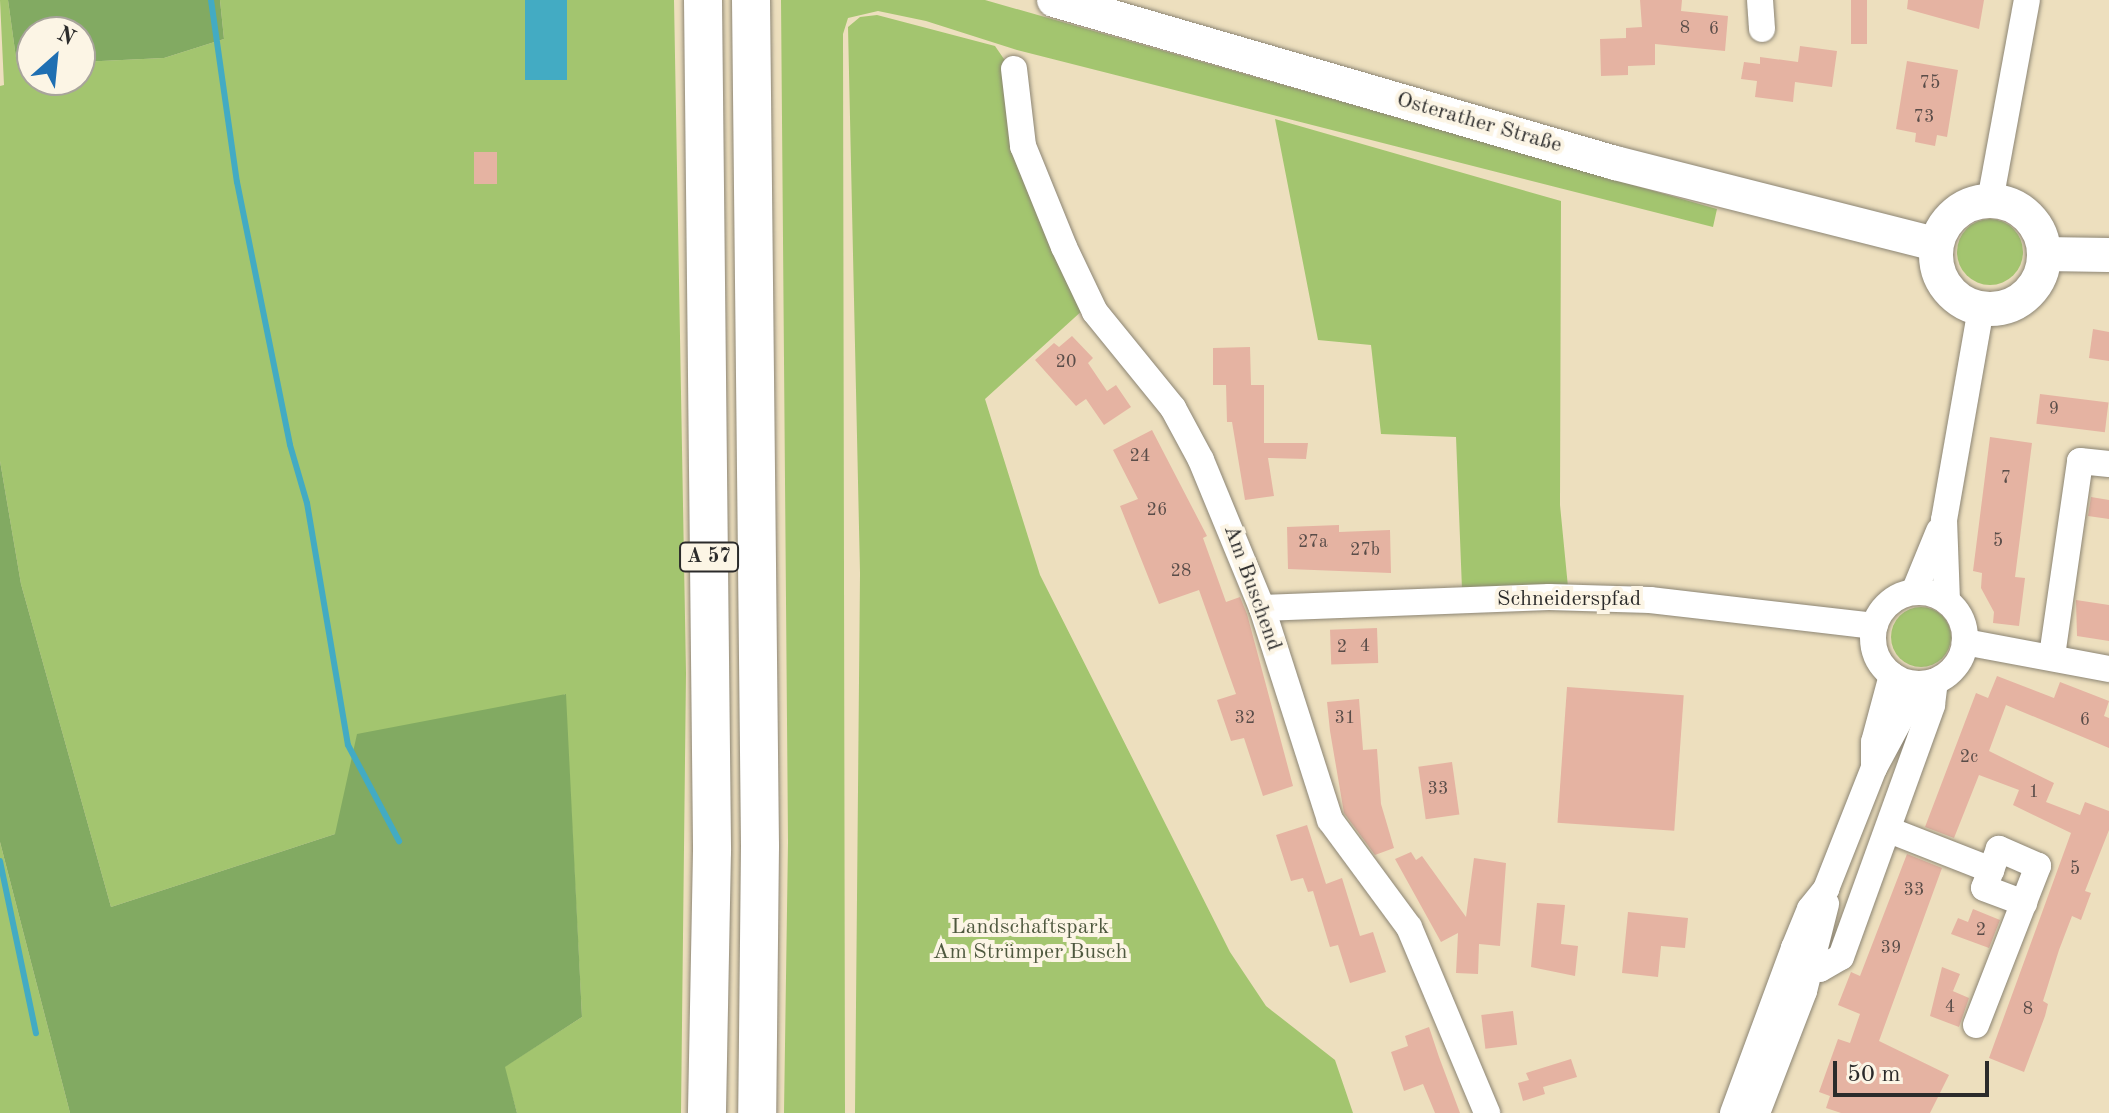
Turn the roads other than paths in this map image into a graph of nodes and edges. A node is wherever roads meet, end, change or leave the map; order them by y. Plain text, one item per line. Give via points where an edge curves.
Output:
1 (703, 0) edge
2 (751, 0) edge
3 (1054, 0) edge
4 (1760, 0) edge
5 (2027, 0) edge
6 (1762, 29) dead end
7 (1014, 69) dead end
8 (1990, 201) junction
9 (1922, 241) junction
10 (2044, 254) junction
11 (2109, 255) edge
12 (1981, 308) junction
13 (2109, 464) edge
14 (1944, 520) junction
15 (1914, 592) junction
16 (1947, 601) junction
17 (1262, 608) junction
18 (1875, 626) junction
19 (1965, 642) junction
20 (2052, 656) junction
21 (2109, 669) edge
22 (1892, 675) junction
23 (1927, 682) junction
24 (1874, 768) junction
25 (1889, 830) junction
26 (1991, 870) junction
27 (2024, 903) junction
28 (1802, 958) junction
29 (1976, 1025) dead end
30 (707, 1113) edge
31 (757, 1113) edge
32 (1487, 1113) edge
33 (1733, 1113) edge
34 (1757, 1113) edge

1 - 30 highway, A 57 via 712,851
2 - 31 highway, A 57 via 760,846
3 - 9 main road, Osterather Straße via 1629,167
4 - 6 street
5 - 8 street
7 - 17 street, Am Buschend via 1023,146 1064,247 1095,312 1180,421
8 - 9 main road via 1955,212
8 - 10 main road via 2022,211 2041,237
9 - 12 main road via 1946,285 1964,303
10 - 11 main road
10 - 12 main road via 2041,272 2020,299
12 - 14 street
13 - 20 street via 2080,461
14 - 15 street
14 - 16 street
15 - 16 street
15 - 18 street via 1889,603
16 - 19 street via 1961,619
17 - 18 street, Schneiderspfad via 1549,597 1650,600
17 - 32 street, Am Buschend via 1330,820 1409,927
18 - 22 street via 1876,653
19 - 20 street
19 - 23 street via 1955,666
20 - 21 street
22 - 23 street
22 - 24 street via 1874,742
23 - 24 street
23 - 25 street via 1932,705
24 - 28 street via 1826,889 1810,909
25 - 26 street
25 - 28 street via 1841,957 1828,968
26 - 27 street via 1984,888
26 - 27 street via 1999,849 2038,866
27 - 29 street
28 - 33 street
28 - 34 street

